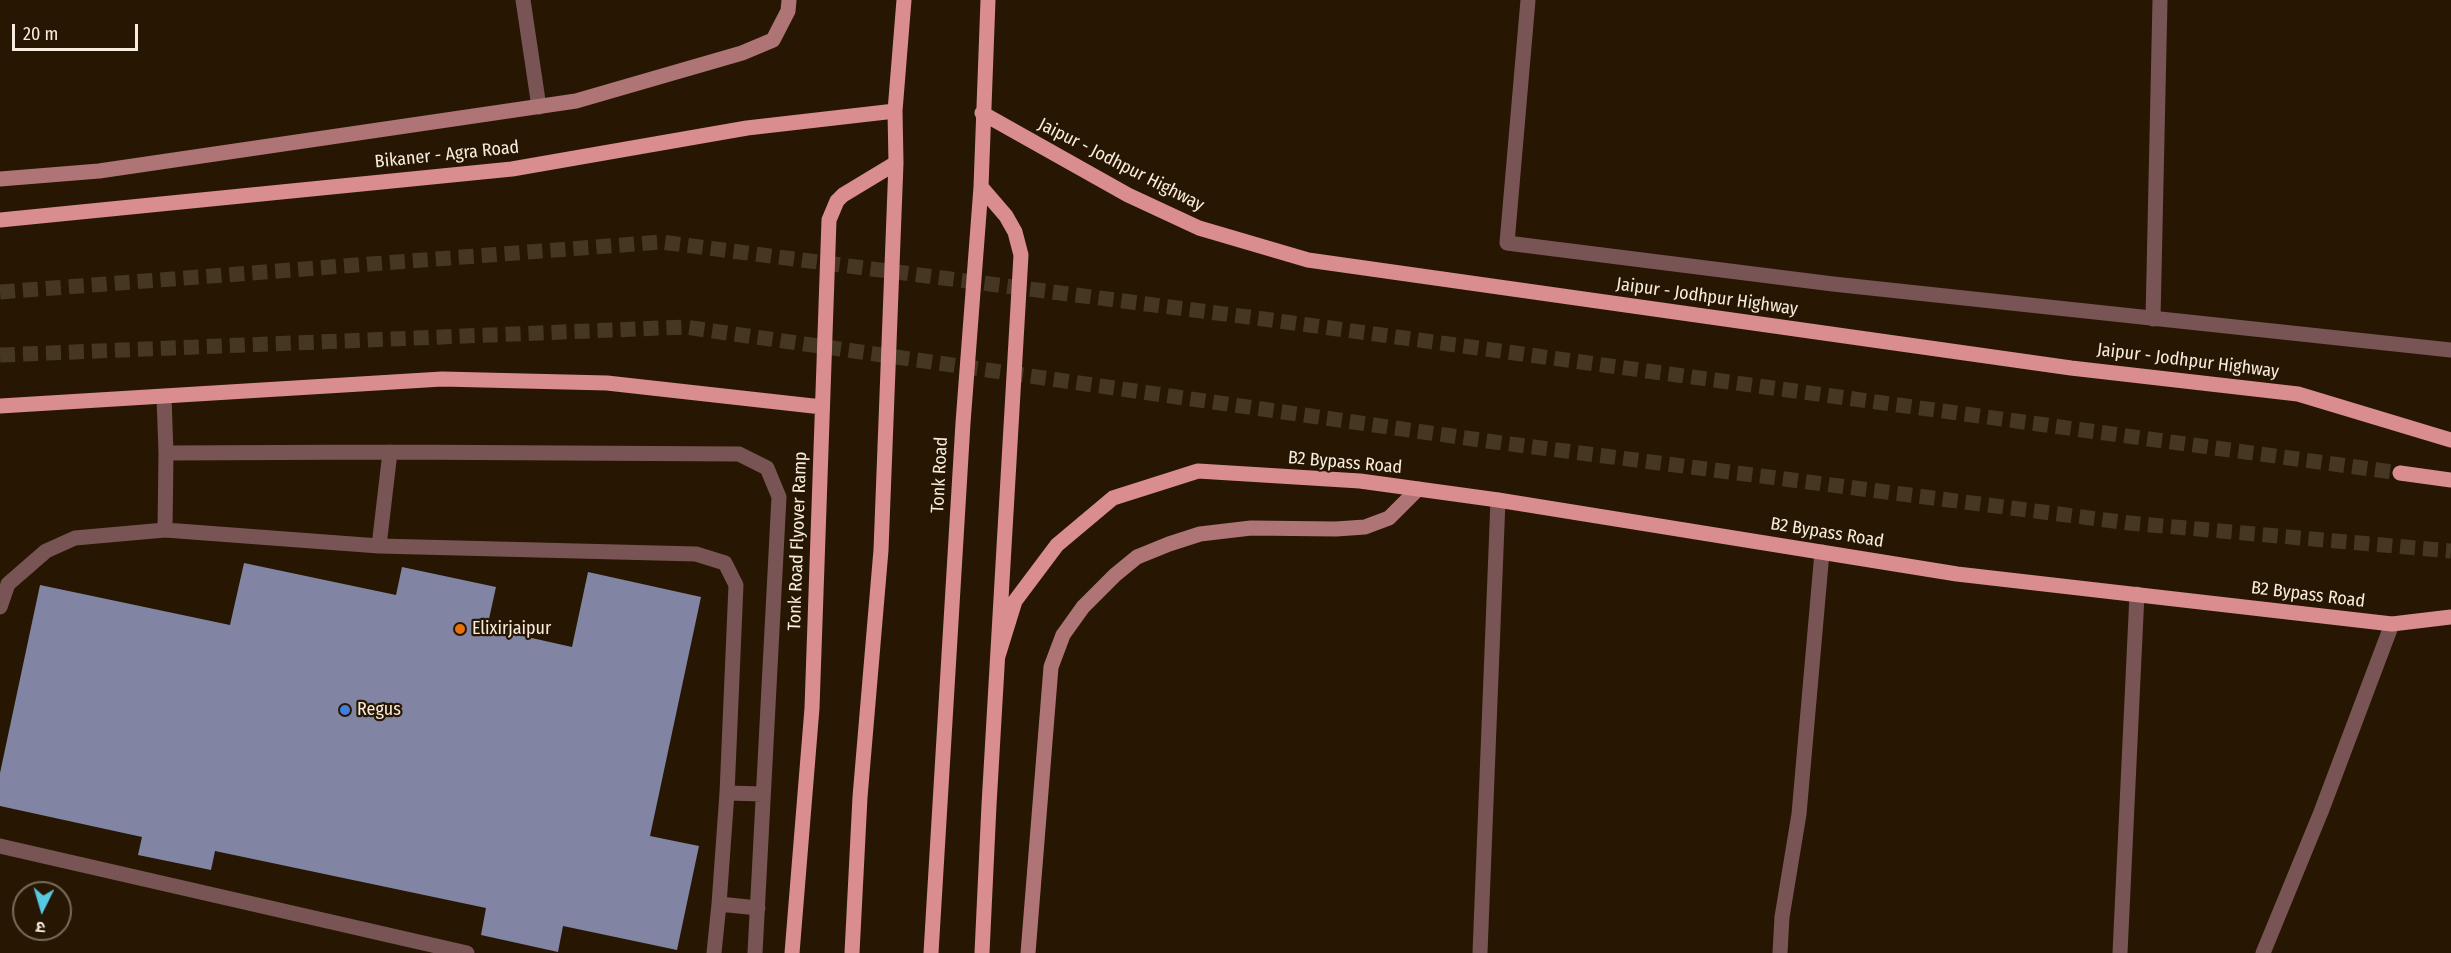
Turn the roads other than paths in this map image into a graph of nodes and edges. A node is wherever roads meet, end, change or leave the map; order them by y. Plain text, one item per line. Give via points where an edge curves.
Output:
1 (523, 0) edge
2 (789, 0) edge
3 (904, 0) edge
4 (988, 0) edge
5 (1528, 0) edge
6 (2160, 0) edge
7 (539, 107) junction
8 (896, 111) junction
9 (982, 113) junction
10 (896, 163) junction
11 (0, 179) edge
12 (981, 187) junction
13 (0, 220) edge
14 (2154, 319) junction
15 (2451, 350) edge
16 (164, 397) junction
17 (0, 406) edge
18 (822, 407) junction
19 (2451, 440) edge
20 (390, 452) junction
21 (166, 453) junction
22 (2400, 474) tunnel mouth
23 (2451, 480) edge
24 (1418, 489) junction
25 (1498, 500) junction
26 (165, 530) junction
27 (379, 546) junction
28 (1822, 552) junction
29 (2137, 594) junction
30 (0, 607) edge
31 (2451, 617) edge
32 (2392, 624) junction
33 (998, 656) junction
34 (727, 793) junction
35 (763, 794) junction
36 (0, 846) edge
37 (719, 903) junction
38 (758, 908) junction
39 (467, 953) edge
40 (714, 953) edge
41 (755, 953) edge
42 (792, 953) edge
43 (852, 953) edge
44 (931, 953) edge
45 (982, 953) edge
46 (1028, 953) edge
47 (1480, 953) edge
48 (1780, 953) edge
49 (2120, 953) edge
50 (2263, 953) edge

1 - 7 street
2 - 7 street via 788,11 773,40 742,53 576,101
3 - 8 main road
4 - 9 main road, Tonk Road
5 - 14 street via 1507,243
6 - 14 street
7 - 11 street via 99,171
8 - 10 main road
8 - 13 main road, Bikaner - Agra Road via 747,128 512,169
9 - 12 main road, Tonk Road
9 - 19 main road, Jaipur - Jodhpur Highway via 1128,195 1199,228 1308,260 2071,368 2298,394
10 - 18 main road, Tonk Road Flyover Ramp via 843,195 829,220
10 - 43 main road via 881,550 860,797
12 - 33 main road via 1006,216 1021,255
12 - 44 main road, Tonk Road
14 - 15 street
16 - 17 main road
16 - 18 main road via 442,379 607,382
16 - 21 street
18 - 42 main road, Tonk Road Flyover Ramp via 812,708
20 - 21 street
20 - 27 street
20 - 35 street via 739,454 767,468 779,496
21 - 26 street
22 - 23 main road
24 - 25 main road, B2 Bypass Road
24 - 33 main road, B2 Bypass Road via 1360,481 1198,471 1113,498 1057,545 1016,601
24 - 46 street via 1389,518 1365,527 1251,528 1200,534 1169,544 1137,557 1083,607 1063,635 1051,667
25 - 28 main road, B2 Bypass Road
25 - 47 street
26 - 27 street
26 - 30 street via 65,542 46,552 8,584
27 - 34 street via 696,554 725,562 736,585
28 - 29 main road, B2 Bypass Road via 1957,574
28 - 48 street via 1799,814 1782,916
29 - 32 main road, B2 Bypass Road
29 - 49 street
31 - 32 main road, B2 Bypass Road
32 - 50 street
33 - 45 main road
34 - 35 street
34 - 37 street
35 - 38 street
36 - 39 street
37 - 38 street
37 - 40 street
38 - 41 street

